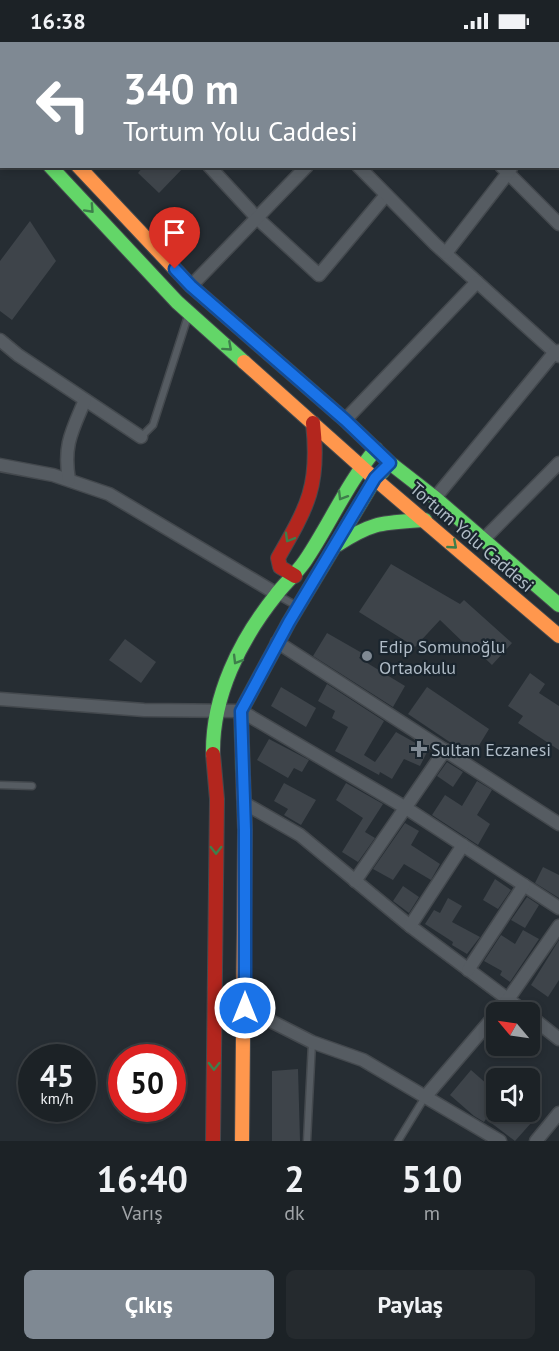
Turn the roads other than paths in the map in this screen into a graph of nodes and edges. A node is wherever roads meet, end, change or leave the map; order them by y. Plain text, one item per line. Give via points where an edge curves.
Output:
1 (52, 168) edge
2 (80, 168) edge
3 (211, 168) edge
4 (305, 168) edge
5 (360, 168) edge
6 (507, 169) edge
7 (386, 195) junction
8 (257, 218) junction
9 (559, 224) edge
10 (446, 253) junction
11 (477, 282) junction
12 (191, 286) junction
13 (189, 312) junction
14 (0, 340) edge
15 (558, 353) edge
16 (85, 400) junction
17 (345, 420) junction
18 (313, 423) junction
19 (141, 437) joint
20 (376, 448) junction
21 (390, 463) junction
22 (559, 463) edge
23 (0, 465) edge
24 (360, 465) junction
25 (375, 478) junction
26 (69, 480) junction
27 (435, 498) junction
28 (425, 520) junction
29 (484, 539) junction
30 (334, 547) junction
31 (295, 576) junction
32 (277, 594) junction
33 (559, 605) edge
34 (298, 607) junction
35 (559, 636) edge
36 (277, 642) junction
37 (0, 699) edge
38 (216, 711) junction
39 (241, 711) junction
40 (446, 750) junction
41 (0, 785) edge
42 (32, 786) dead end
43 (244, 803) junction
44 (406, 808) junction
45 (559, 824) edge
46 (463, 845) junction
47 (355, 880) junction
48 (524, 885) junction
49 (559, 908) edge
50 (410, 926) junction
51 (559, 926) edge
52 (468, 970) junction
53 (508, 1000) junction
54 (511, 1002) edge
55 (245, 1008) junction
56 (540, 1024) edge
57 (486, 1026) edge
58 (559, 1039) edge
59 (312, 1042) junction
60 (424, 1097) junction
61 (559, 1113) edge
62 (213, 1141) edge
63 (242, 1141) edge
64 (307, 1141) edge
65 (398, 1141) edge
66 (500, 1141) edge
67 (536, 1141) edge

1 -> 13 main road, Tortum Yolu Caddesi
2 - 12 main road, Tortum Yolu Caddesi
3 - 8 street
4 - 8 street
5 - 7 street
6 - 9 street
6 - 10 street
7 - 8 street via 319,275
7 - 10 street
8 - 12 street
10 - 11 street
11 - 15 street
11 - 17 street
12 - 17 main road, Tortum Yolu Caddesi
13 -> 18 main road, Tortum Yolu Caddesi
13 - 19 lane via 153,424
14 - 16 street
15 - 27 street
16 - 19 street
16 - 26 street via 66,458
17 - 20 main road, Tortum Yolu Caddesi
18 - 24 main road, Tortum Yolu Caddesi
18 -> 31 main road via 317,448 313,488 277,564
20 - 21 main road, Tortum Yolu Caddesi
20 - 24 main road
21 - 25 main road
21 - 27 main road, Tortum Yolu Caddesi
22 - 29 street
23 - 26 street
24 - 25 main road, Tortum Yolu Caddesi
24 -> 31 main road
25 - 28 main road, Tortum Yolu Caddesi
25 - 30 main road
26 - 32 street via 127,503
27 - 29 main road, Tortum Yolu Caddesi
28 - 30 main road via 362,528
28 -> 35 main road, Tortum Yolu Caddesi
29 - 33 main road, Tortum Yolu Caddesi
30 - 34 main road
31 - 32 main road
32 - 34 lane
32 -> 38 main road via 231,669
34 - 36 main road
36 - 39 main road
36 - 40 street
37 - 38 street
38 - 39 street
38 -> 62 main road
39 - 43 main road
39 - 44 street
40 - 44 street
40 - 45 street
41 - 42 lane
43 - 47 street via 300,835
43 - 55 main road
44 - 46 street
44 - 47 street
46 - 48 street
46 - 50 street
47 - 50 street
48 - 49 street
48 - 52 street
50 - 52 street
51 - 53 street
52 - 53 street
53 - 54 street
55 - 59 street
55 - 63 main road
56 - 58 street
57 - 60 street
59 - 60 street via 363,1060
59 - 64 lane
60 - 65 lane
60 - 66 street
61 - 67 street

